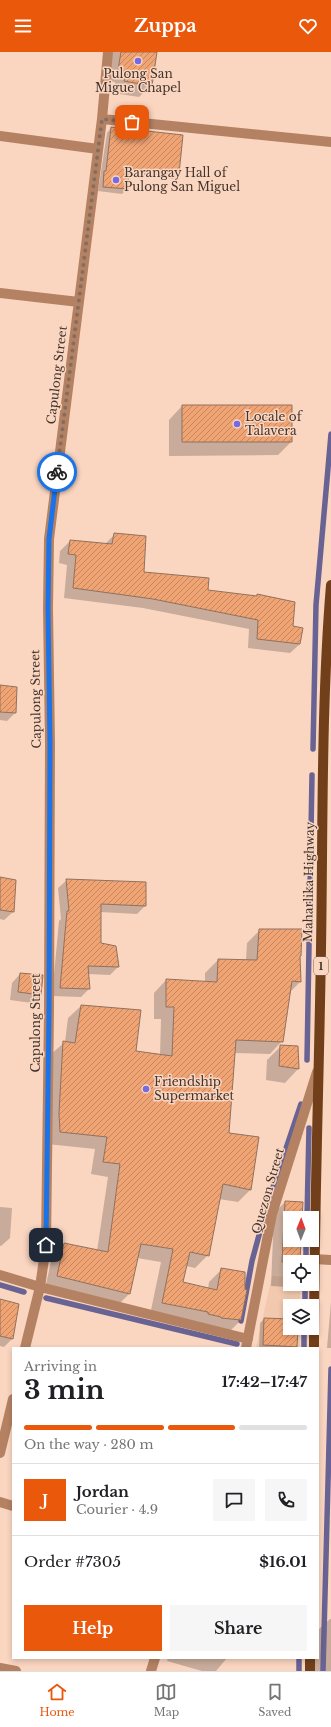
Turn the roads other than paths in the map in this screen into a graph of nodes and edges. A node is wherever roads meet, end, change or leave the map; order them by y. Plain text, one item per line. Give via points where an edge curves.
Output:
1 (108, 52) edge
2 (102, 119) junction
3 (0, 136) edge
4 (331, 142) edge
5 (98, 149) junction
6 (0, 294) edge
7 (79, 302) junction
8 (331, 585) edge
9 (319, 1067) junction
10 (314, 1255) edge
11 (319, 1259) edge
12 (331, 1260) edge
13 (0, 1274) edge
14 (40, 1287) junction
15 (314, 1291) edge
16 (247, 1343) edge
17 (25, 1347) edge
18 (314, 1347) edge
19 (12, 1403) edge
20 (0, 1453) edge
21 (0, 1502) edge
22 (12, 1506) edge
23 (155, 1659) edge
24 (310, 1659) edge
25 (0, 1668) edge
26 (16, 1671) edge
27 (151, 1671) edge
28 (310, 1671) edge

1 - 2 street, Capulong Street
2 - 4 street
2 - 5 street, Capulong Street
3 - 5 street
5 - 7 street, Capulong Street
6 - 7 street
7 - 14 street, Capulong Street via 49,539 49,1010 46,1245
8 - 9 main road, Maharlika Highway / 1 via 326,661
9 - 10 main road, Maharlika Highway / 1
9 - 16 street, Quezon Street via 272,1214
11 - 12 street
13 - 14 street
14 - 16 street
14 - 17 street, Capulong Street
15 - 18 main road, Maharlika Highway / 1
19 - 20 street
21 - 22 street
23 - 27 street
24 - 28 main road
25 - 26 street

